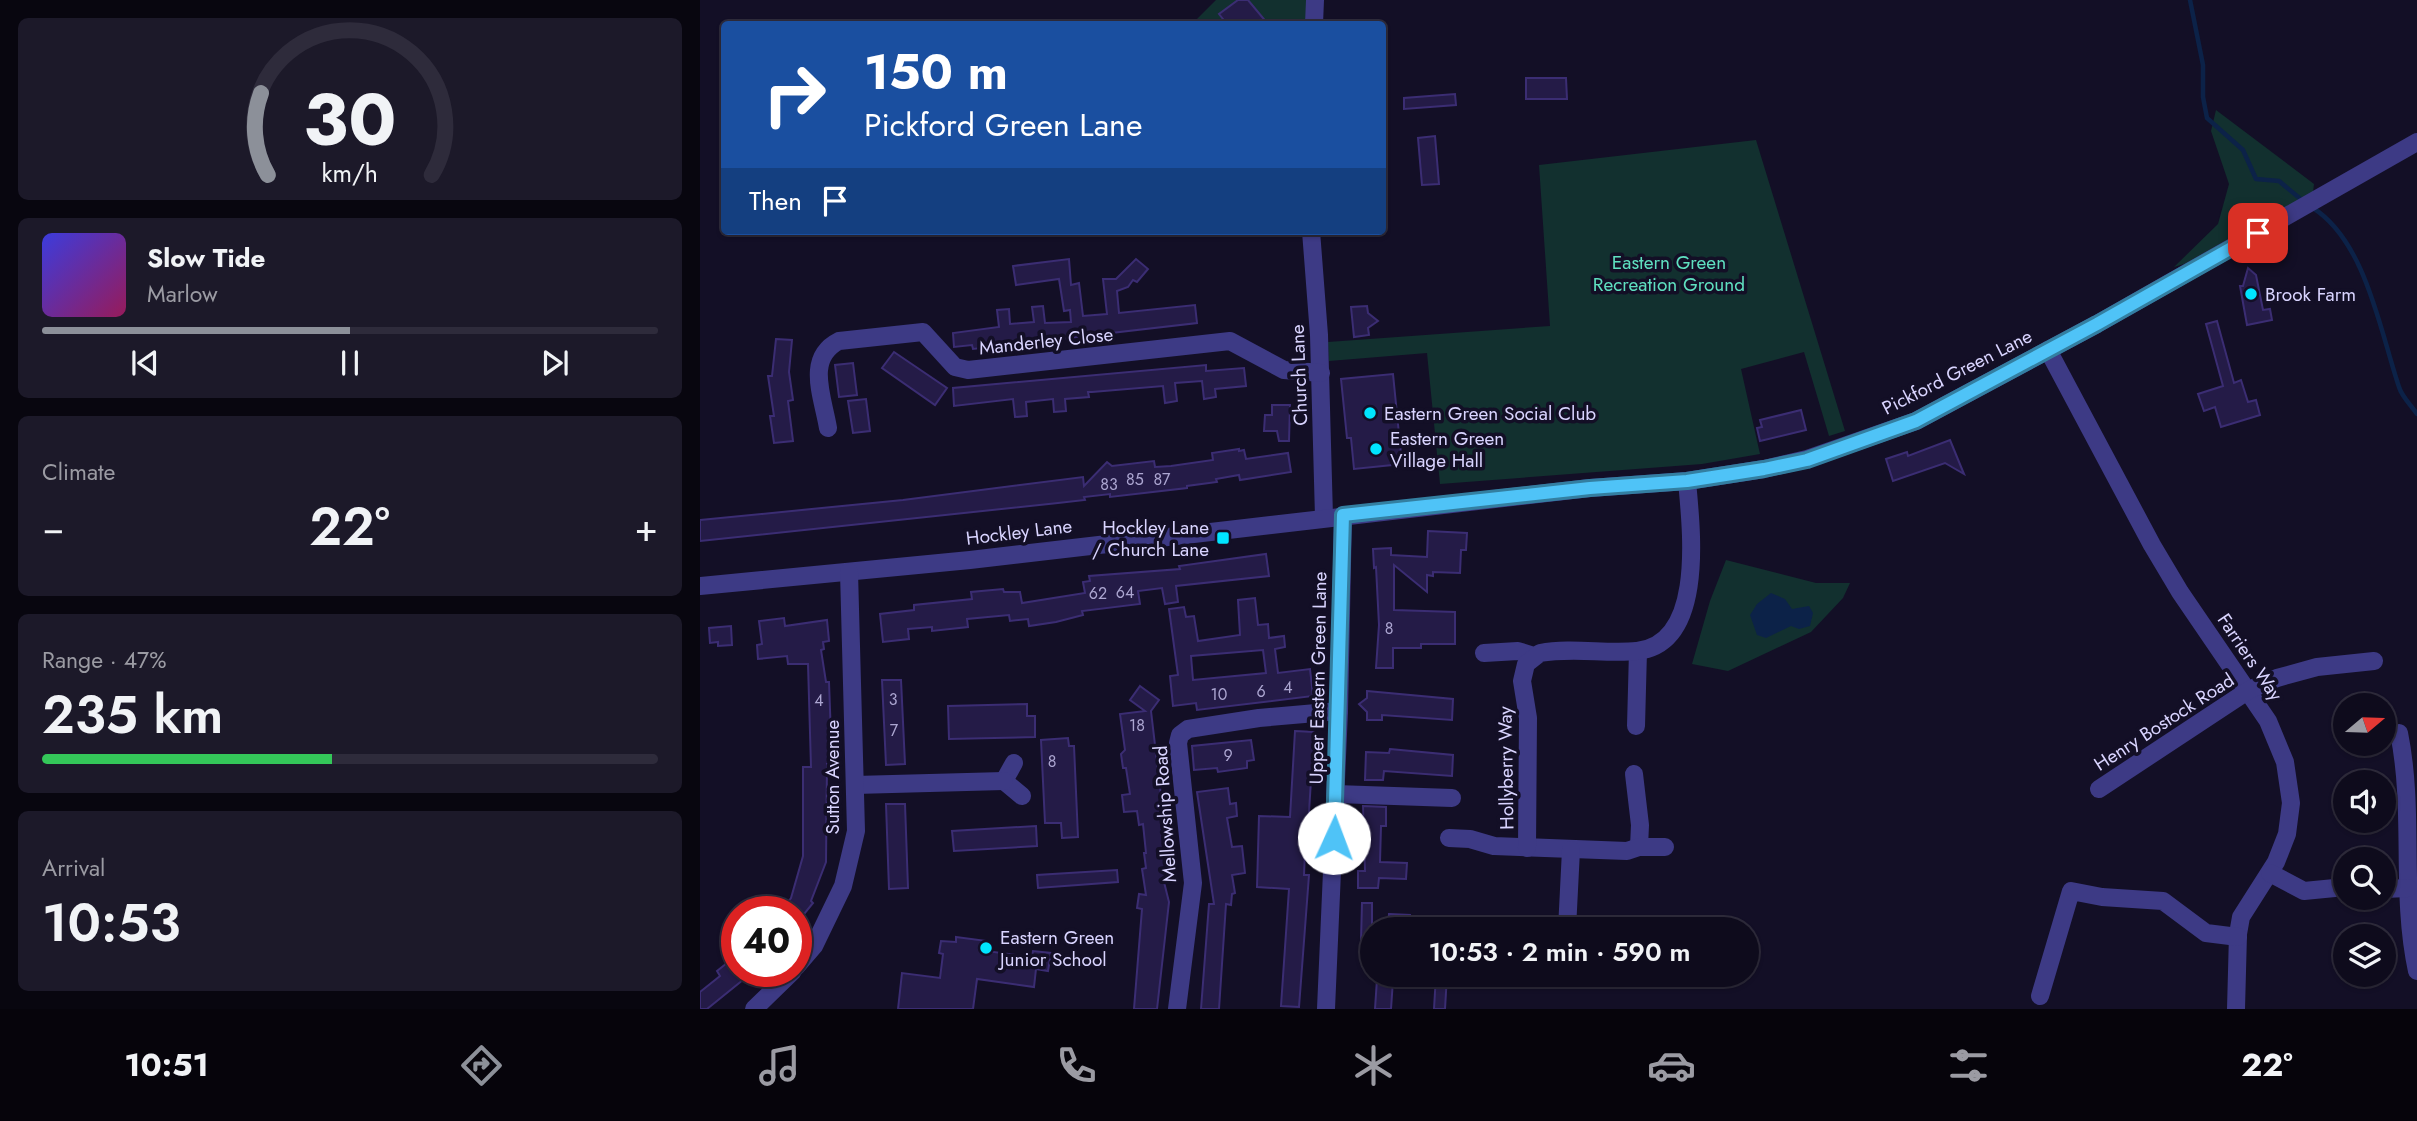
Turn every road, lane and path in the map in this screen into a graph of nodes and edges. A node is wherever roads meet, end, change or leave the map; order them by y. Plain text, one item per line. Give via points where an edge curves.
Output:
1 (1315, 0) edge
2 (1314, 21) edge
3 (2417, 142) edge
4 (1311, 235) edge
5 (2048, 350) junction
6 (1321, 373) junction
7 (828, 428) dead end
8 (1687, 481) junction
9 (1343, 515) junction
10 (1324, 517) junction
11 (849, 572) junction
12 (700, 586) edge
13 (1638, 651) junction
14 (1484, 653) dead end
15 (1534, 656) junction
16 (2374, 661) dead end
17 (2249, 690) junction
18 (1339, 711) junction
19 (1636, 726) dead end
20 (2399, 733) dead end
21 (1014, 763) dead end
22 (1634, 774) dead end
23 (1004, 782) junction
24 (855, 785) junction
25 (2099, 789) dead end
26 (1336, 794) junction
27 (1022, 796) dead end
28 (1452, 798) dead end
29 (1449, 838) dead end
30 (1639, 847) junction
31 (1665, 847) dead end
32 (1527, 848) junction
33 (1571, 850) junction
34 (2270, 873) junction
35 (2333, 888) edge
36 (2396, 888) edge
37 (2408, 888) junction
38 (1568, 917) edge
39 (2238, 937) junction
40 (812, 948) edge
41 (2417, 971) edge
42 (777, 987) edge
43 (2040, 996) dead end
44 (754, 1009) edge
45 (1177, 1009) edge
46 (1326, 1009) edge
47 (2236, 1009) edge

1 - 2 street
3 - 5 street, Pickford Green Lane
4 - 6 street, Church Lane
5 - 8 street, Pickford Green Lane via 1916,421 1807,460
5 - 17 street, Farriers Way via 2152,545
6 - 7 street, Manderley Close via 1284,370 1230,341 968,369 955,367 923,332 839,341 820,357 818,371
6 - 10 street, Church Lane
8 - 9 street, Pickford Green Lane
8 - 13 street via 1693,566 1687,593 1671,632 1662,642
9 - 10 street, Hockley Lane
9 - 18 street, Upper Eastern Green Lane
10 - 11 street, Hockley Lane
11 - 12 street, Hockley Lane
11 - 24 street, Sutton Avenue
13 - 15 street
13 - 19 street
14 - 15 street via 1518,651
15 - 32 street, Hollyberry Way via 1526,664 1522,681 1528,718
16 - 17 street, Henry Bostock Road via 2317,667
17 - 25 street, Henry Bostock Road
17 - 34 street, Farriers Way via 2279,745 2290,792 2287,834
18 - 26 street, Upper Eastern Green Lane
18 - 45 street, Mellowship Road via 1259,718 1180,734 1193,883
20 - 37 street via 2406,769
21 - 23 street
22 - 30 street
23 - 24 street
23 - 27 street
24 - 40 street, Sutton Avenue via 856,831 843,886
26 - 28 street
26 - 46 street, Upper Eastern Green Lane
29 - 32 street
30 - 31 street
30 - 33 street
32 - 33 street
33 - 38 street
34 - 35 street via 2304,891
34 - 39 street, Farriers Way via 2245,908
36 - 37 street
37 - 41 street
39 - 43 street via 2199,930 2164,901 2071,891
39 - 47 street, Farriers Way
42 - 44 street

